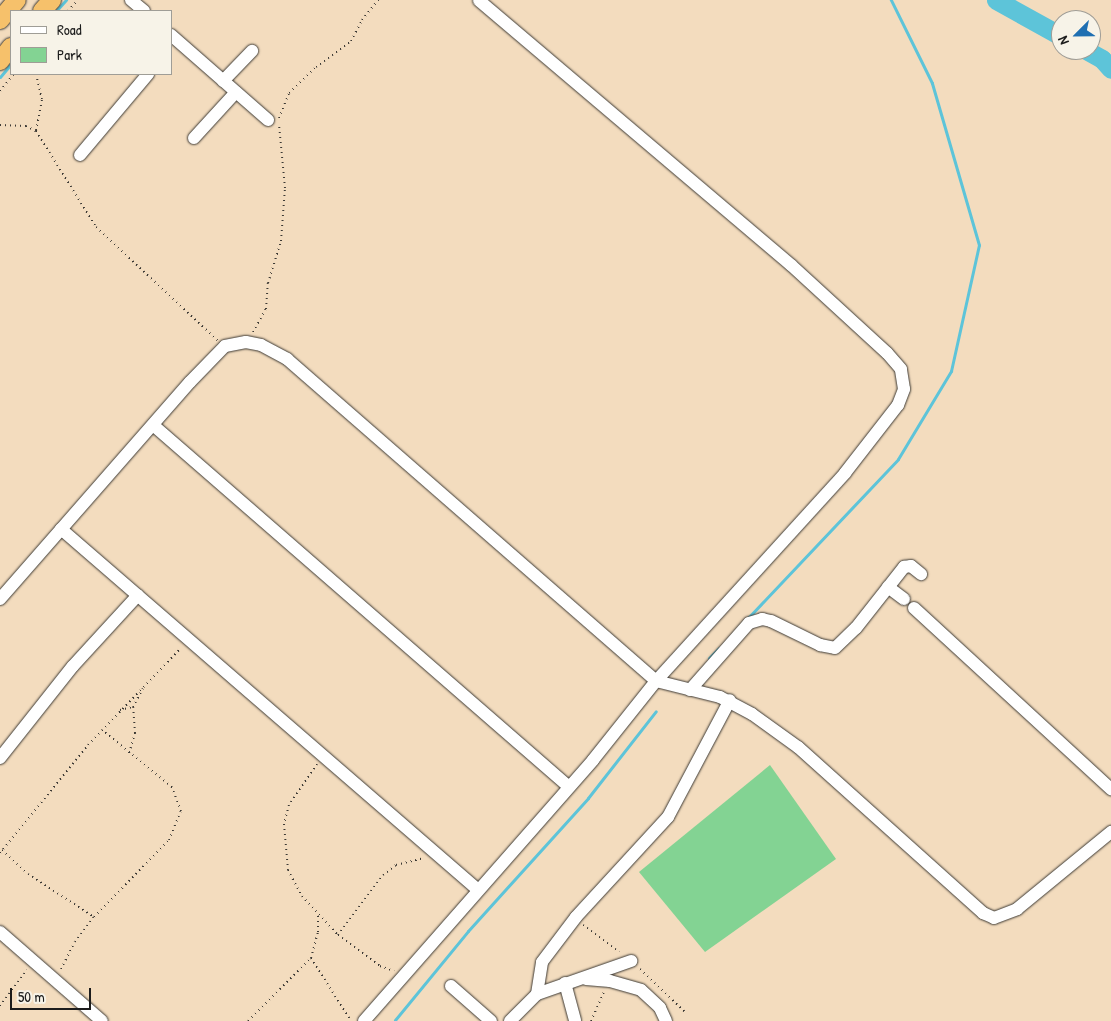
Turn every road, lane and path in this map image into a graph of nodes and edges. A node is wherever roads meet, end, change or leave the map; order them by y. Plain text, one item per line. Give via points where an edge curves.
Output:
1 (17, 0) edge
2 (52, 0) edge
3 (78, 0) edge
4 (131, 0) edge
5 (378, 0) edge
6 (479, 0) edge
7 (43, 10) edge
8 (69, 10) edge
9 (143, 10) edge
10 (0, 20) edge
11 (173, 41) edge
12 (10, 49) edge
13 (252, 51) dead end
14 (0, 61) edge
15 (13, 75) edge
16 (36, 75) edge
17 (147, 75) edge
18 (223, 81) junction
19 (0, 91) edge
20 (236, 92) junction
21 (268, 120) dead end
22 (0, 125) edge
23 (36, 132) junction
24 (194, 138) dead end
25 (80, 155) dead end
26 (246, 342) junction
27 (224, 346) junction
28 (153, 425) junction
29 (61, 528) junction
30 (921, 574) dead end
31 (888, 587) junction
32 (138, 595) junction
33 (0, 599) edge
34 (190, 639) junction
35 (656, 681) junction
36 (143, 686) junction
37 (690, 690) junction
38 (730, 700) junction
39 (134, 707) junction
40 (120, 710) junction
41 (102, 730) junction
42 (129, 753) junction
43 (324, 754) junction
44 (0, 758) edge
45 (568, 786) junction
46 (1111, 789) edge
47 (1111, 832) edge
48 (1, 852) edge
49 (440, 856) junction
50 (477, 889) junction
51 (318, 914) junction
52 (94, 917) junction
53 (0, 932) edge
54 (338, 934) junction
55 (311, 958) junction
56 (33, 960) junction
57 (631, 961) dead end
58 (406, 974) junction
59 (578, 979) junction
60 (605, 980) junction
61 (56, 981) junction
62 (566, 983) junction
63 (451, 986) dead end
64 (537, 994) junction
65 (0, 1006) edge
66 (102, 1021) edge
67 (248, 1021) edge
68 (351, 1021) edge
69 (364, 1021) edge
70 (491, 1021) edge
71 (510, 1021) edge
72 (575, 1021) edge
73 (590, 1021) edge
74 (666, 1021) edge

1 - 10 highway
2 - 7 highway
3 - 8 path
4 - 9 lane
5 - 26 path via 351,41 301,80 283,106 279,134 285,188 281,241 268,283 266,309
6 - 35 lane via 790,265 887,352 901,369 904,379 898,405 845,473
11 - 18 lane
12 - 14 highway
13 - 18 lane
15 - 19 path
16 - 23 path via 42,100
17 - 25 lane
18 - 20 lane
20 - 21 lane
20 - 24 lane
22 - 23 path via 26,126
23 - 27 path via 100,233
26 - 27 lane
26 - 35 lane via 261,344 287,359
27 - 28 lane
28 - 29 lane
28 - 45 lane
29 - 32 lane
29 - 33 lane
30 - 31 lane via 911,566 904,567
31 - 37 lane via 836,648 820,645 771,621 762,619 749,623
31 - 46 lane
32 - 34 lane
32 - 44 lane via 73,666
34 - 36 path
34 - 43 lane
35 - 37 lane
35 - 45 lane
36 - 39 path
36 - 40 path
37 - 38 lane
38 - 47 lane via 798,747 983,913 994,918 1018,909
38 - 64 lane via 668,817 576,918 542,962
39 - 40 path
39 - 42 path via 135,733
40 - 41 path
41 - 42 path
41 - 48 path
42 - 52 path via 172,788 181,803 180,820 169,840
43 - 49 lane
43 - 51 path via 296,790 284,824 288,870 302,896
45 - 50 lane
48 - 52 path via 28,874
49 - 50 lane
49 - 54 path via 396,865 383,875
50 - 58 lane
51 - 54 path
51 - 55 path via 318,932
52 - 61 path via 65,958
53 - 56 lane
54 - 58 path via 380,966
55 - 67 path
55 - 68 path
56 - 61 lane
56 - 65 path
57 - 59 lane
58 - 69 lane
59 - 60 lane
59 - 62 lane
60 - 73 path via 603,997
60 - 74 lane via 641,990 660,1008
61 - 66 lane
62 - 64 lane
62 - 72 lane
63 - 70 lane
64 - 71 lane

